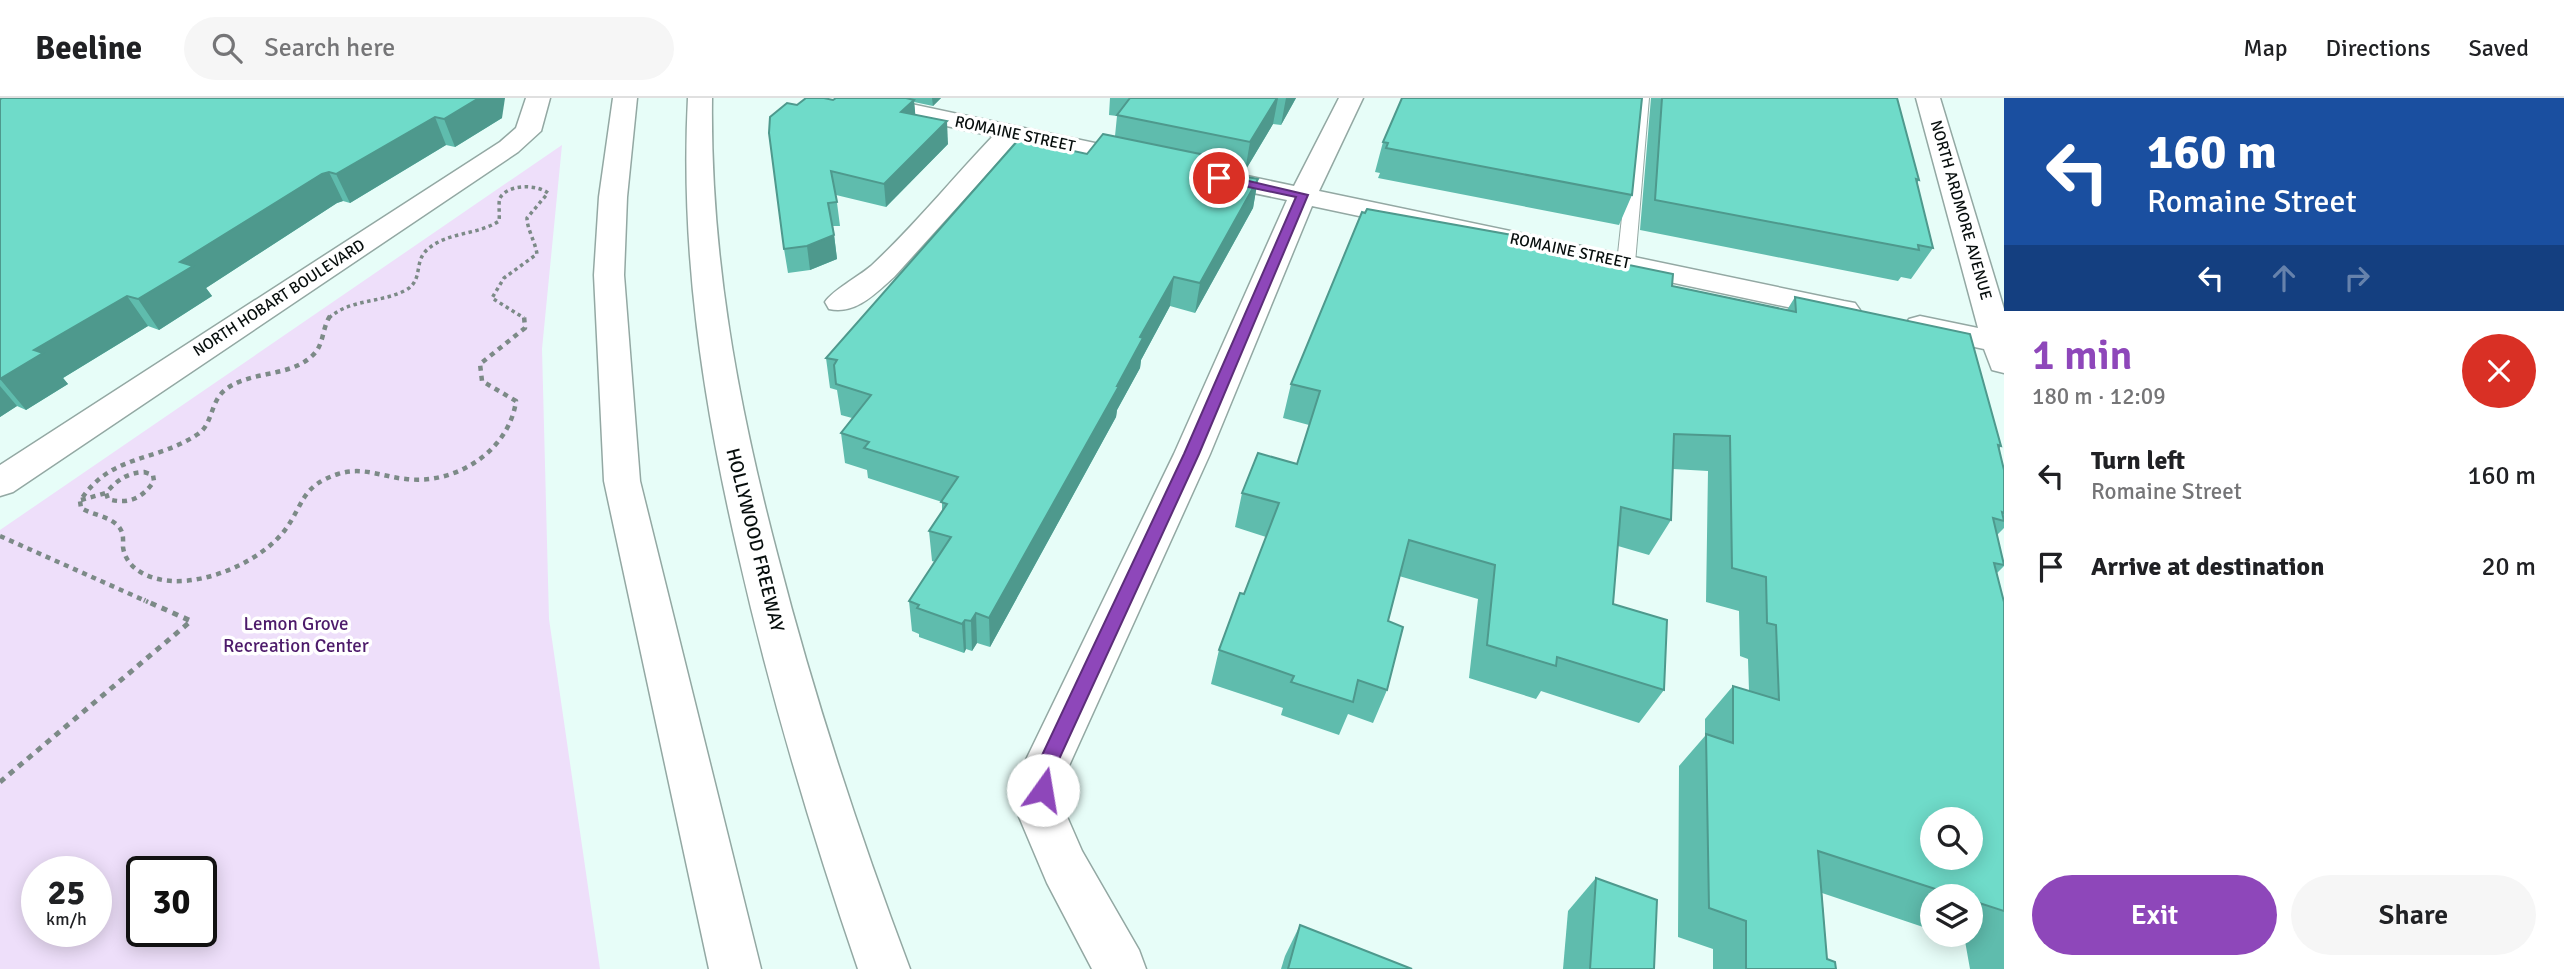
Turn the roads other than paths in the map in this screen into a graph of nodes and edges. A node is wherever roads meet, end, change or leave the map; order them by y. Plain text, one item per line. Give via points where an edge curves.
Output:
1 (538, 98) edge
2 (625, 98) edge
3 (849, 98) edge
4 (1351, 98) edge
5 (1642, 98) edge
6 (1928, 98) edge
7 (703, 108) edge
8 (1010, 133) junction
9 (1303, 195) junction
10 (1626, 263) junction
11 (840, 302) dead end
12 (2002, 349) edge
13 (0, 483) edge
14 (735, 969) edge
15 (884, 969) edge
16 (1120, 969) edge

1 - 13 main road, NORTH HOBART BOULEVARD via 528,131 509,147
2 - 14 main road via 609,275 622,481
3 - 8 main road, ROMAINE STREET
4 - 9 main road
5 - 10 lane
6 - 12 main road, NORTH ARDMORE AVENUE
7 - 15 main road, HOLLYWOOD FREEWAY via 698,189 703,262 714,355 735,460 807,736
8 - 9 main road, ROMAINE STREET
8 - 11 main road via 883,271
9 - 10 main road, ROMAINE STREET
9 - 16 main road via 1192,454 1045,768 1041,811 1064,867
10 - 12 main road, ROMAINE STREET via 1877,316

